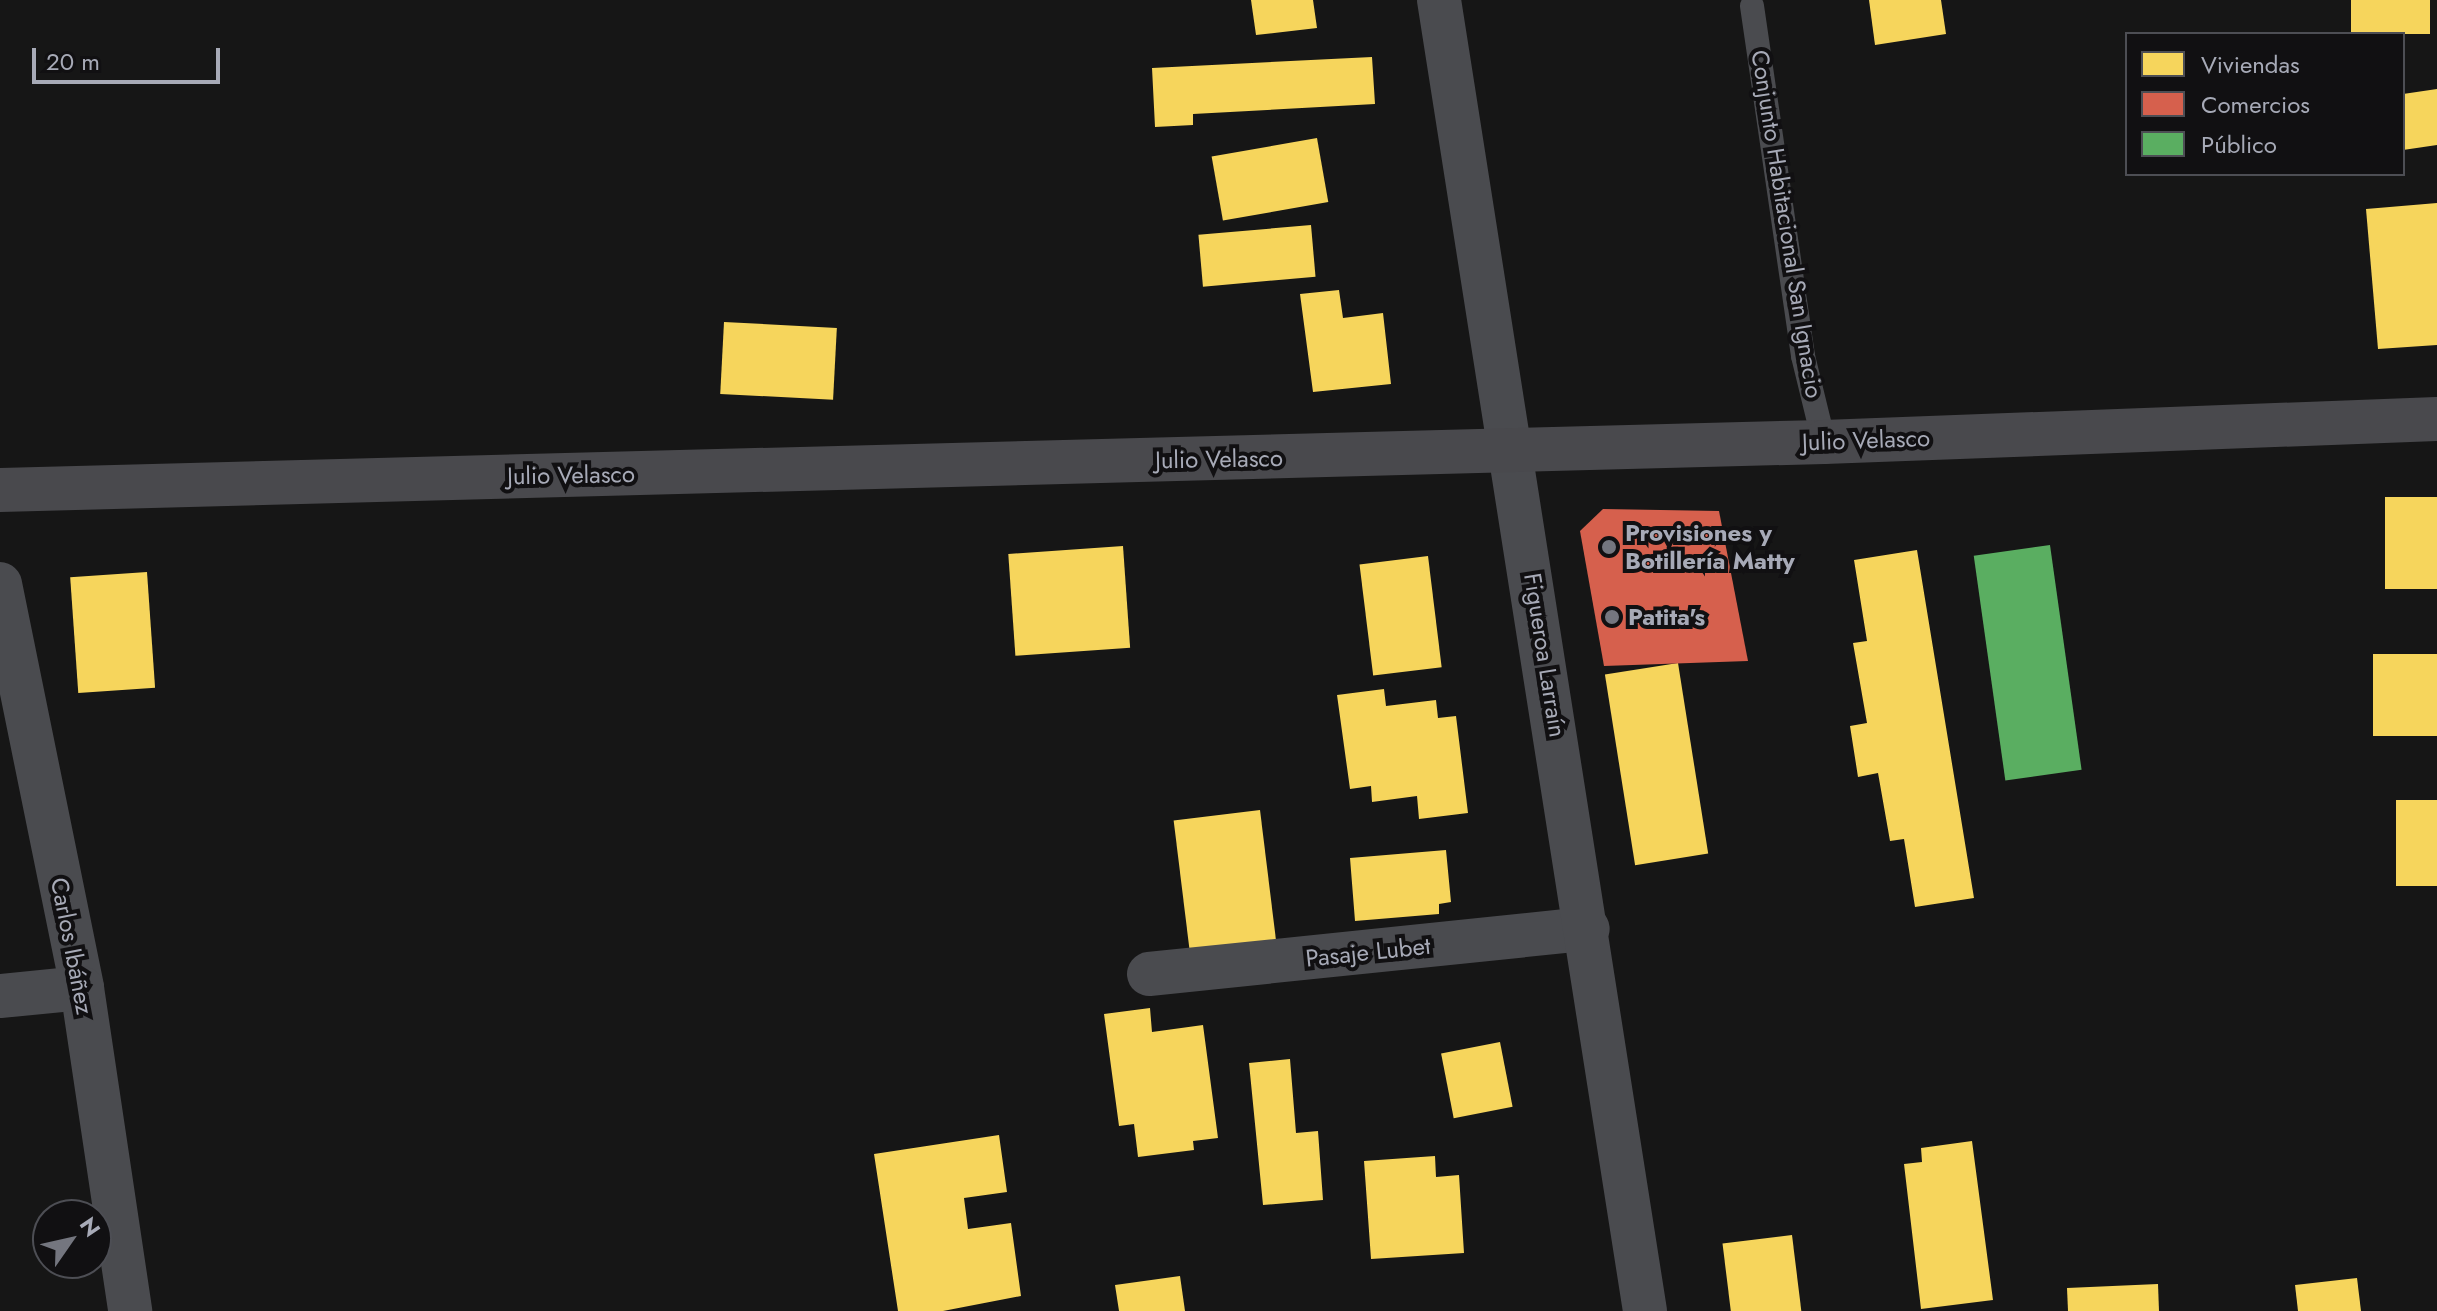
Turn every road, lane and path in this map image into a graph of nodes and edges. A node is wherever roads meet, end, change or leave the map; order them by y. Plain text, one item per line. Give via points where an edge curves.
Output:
1 (1439, 0) edge
2 (1752, 6) dead end
3 (2437, 419) edge
4 (1824, 442) junction
5 (1514, 451) junction
6 (0, 490) edge
7 (0, 584) edge
8 (1588, 929) junction
9 (1149, 974) dead end
10 (82, 988) junction
11 (0, 996) edge
12 (130, 1311) edge
13 (1645, 1311) edge

1 - 5 street, Figueroa Larraín
2 - 4 lane, Conjunto Habitacional San Ignacio via 1803,356
3 - 4 main road, Julio Velasco
4 - 5 main road, Julio Velasco
5 - 6 main road, Julio Velasco
5 - 8 street, Figueroa Larraín
7 - 10 street, Carlos Ibáñez
8 - 9 street, Pasaje Lubet
8 - 13 street, Figueroa Larraín
10 - 11 street
10 - 12 street, Carlos Ibáñez

